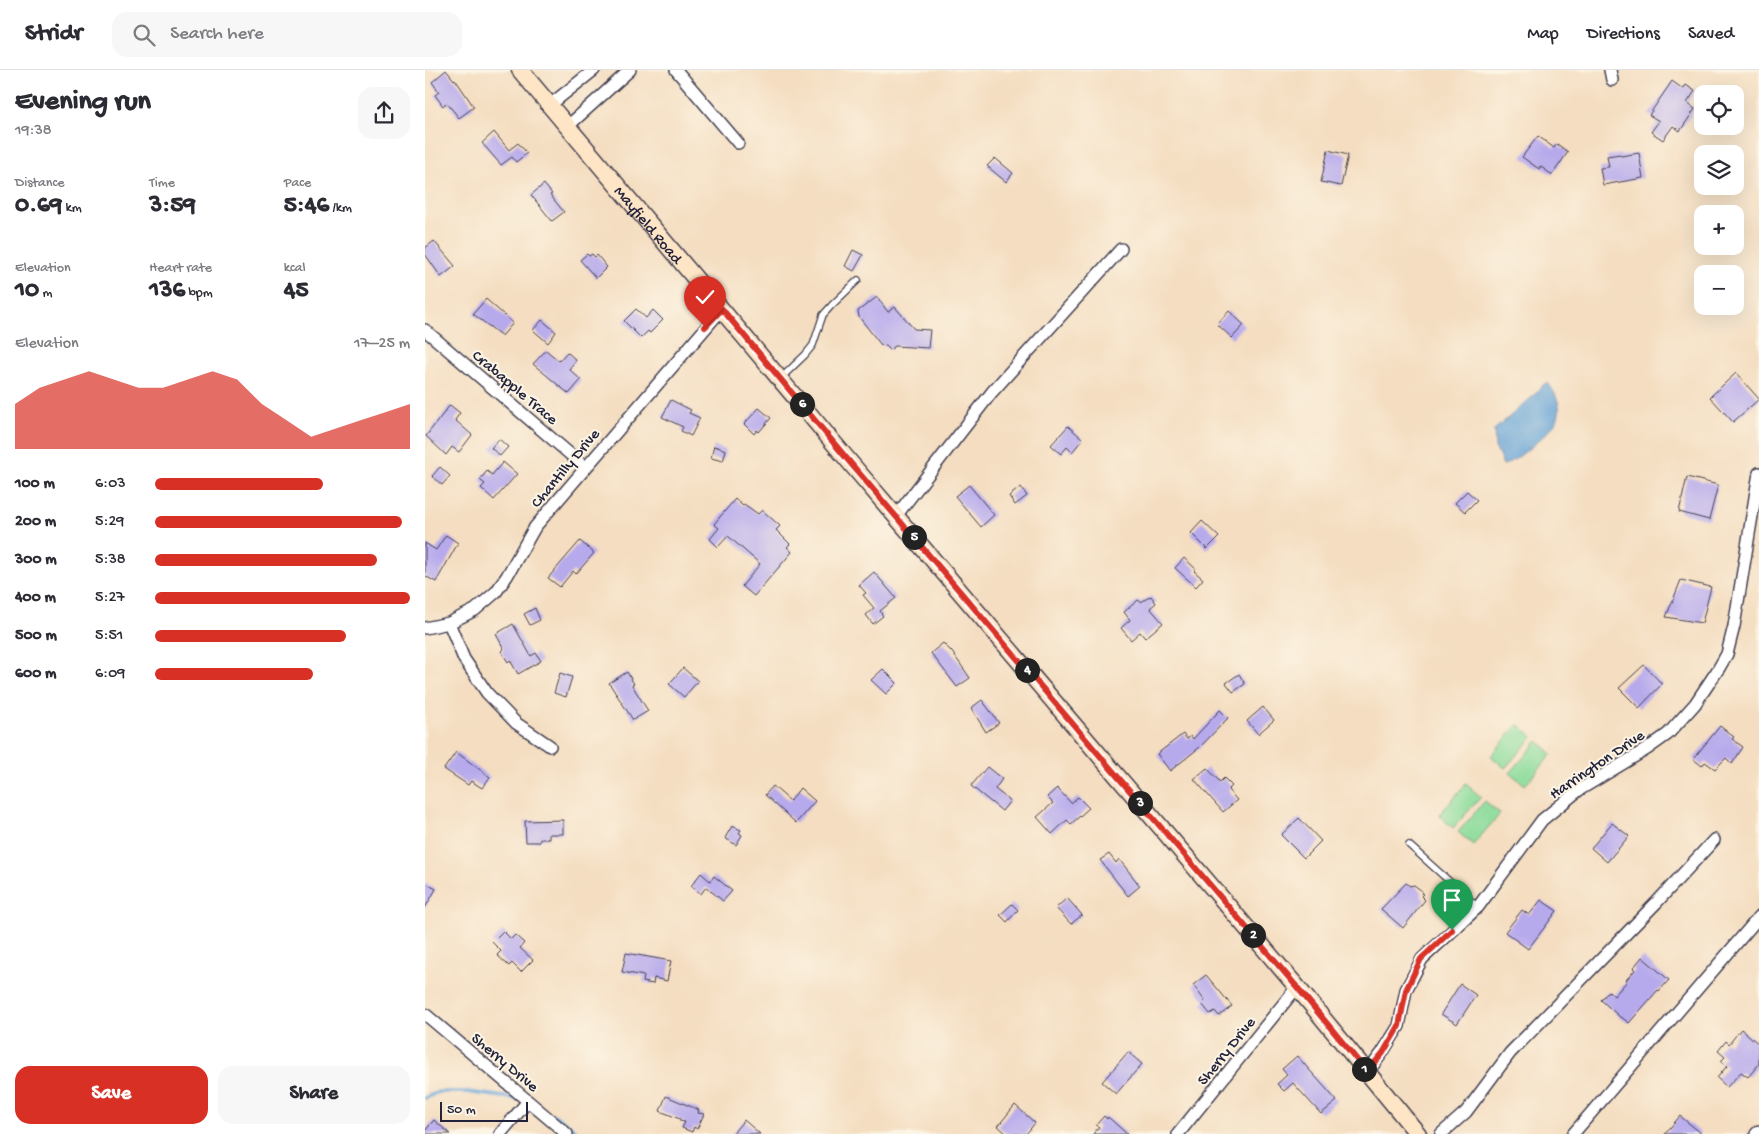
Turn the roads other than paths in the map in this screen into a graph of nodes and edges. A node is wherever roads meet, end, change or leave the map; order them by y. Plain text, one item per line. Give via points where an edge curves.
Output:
1 (520, 70) edge
2 (594, 70) edge
3 (630, 70) edge
4 (676, 70) edge
5 (550, 105) junction
6 (568, 126) junction
7 (738, 143) dead end
8 (1121, 249) dead end
9 (858, 280) dead end
10 (722, 309) junction
11 (425, 330) edge
12 (781, 378) junction
13 (585, 467) junction
14 (1759, 473) edge
15 (896, 516) junction
16 (449, 623) junction
17 (425, 628) edge
18 (550, 746) dead end
19 (1714, 840) dead end
20 (1409, 845) dead end
21 (1478, 907) junction
22 (1759, 918) edge
23 (1297, 987) junction
24 (425, 1014) edge
25 (1367, 1072) junction
26 (528, 1101) junction
27 (1759, 1131) edge
28 (500, 1134) edge
29 (567, 1134) edge
30 (1178, 1134) edge
31 (1419, 1134) edge
32 (1441, 1134) edge
33 (1573, 1134) edge
34 (1756, 1134) edge

1 - 5 street, Mayfield Road
2 - 5 street
3 - 6 street
4 - 7 street
5 - 6 street, Mayfield Road
6 - 10 street, Mayfield Road
8 - 15 street via 992,392
9 - 12 lane via 832,305 819,323 809,350
10 - 12 street, Mayfield Road
10 - 13 street, Chantilly Drive
11 - 13 street, Crabapple Trace
12 - 15 street, Mayfield Road
13 - 16 street, Chantilly Drive via 535,527 496,592 475,610
14 - 21 street, Harrington Drive via 1734,626 1727,654 1719,668 1695,704 1668,734 1579,790 1542,820
15 - 23 street, Mayfield Road
16 - 17 street, Chantilly Drive
16 - 18 street via 464,659 487,693 516,723
19 - 32 street via 1517,1046 1466,1112
20 - 21 lane
21 - 25 street, Harrington Drive via 1421,959 1406,990 1399,1026
22 - 33 street
23 - 25 street, Mayfield Road
23 - 30 street, Sherry Drive
24 - 26 street, Sherry Drive
25 - 31 street, Mayfield Road
26 - 28 street
26 - 29 street, Sherry Drive
27 - 34 street

